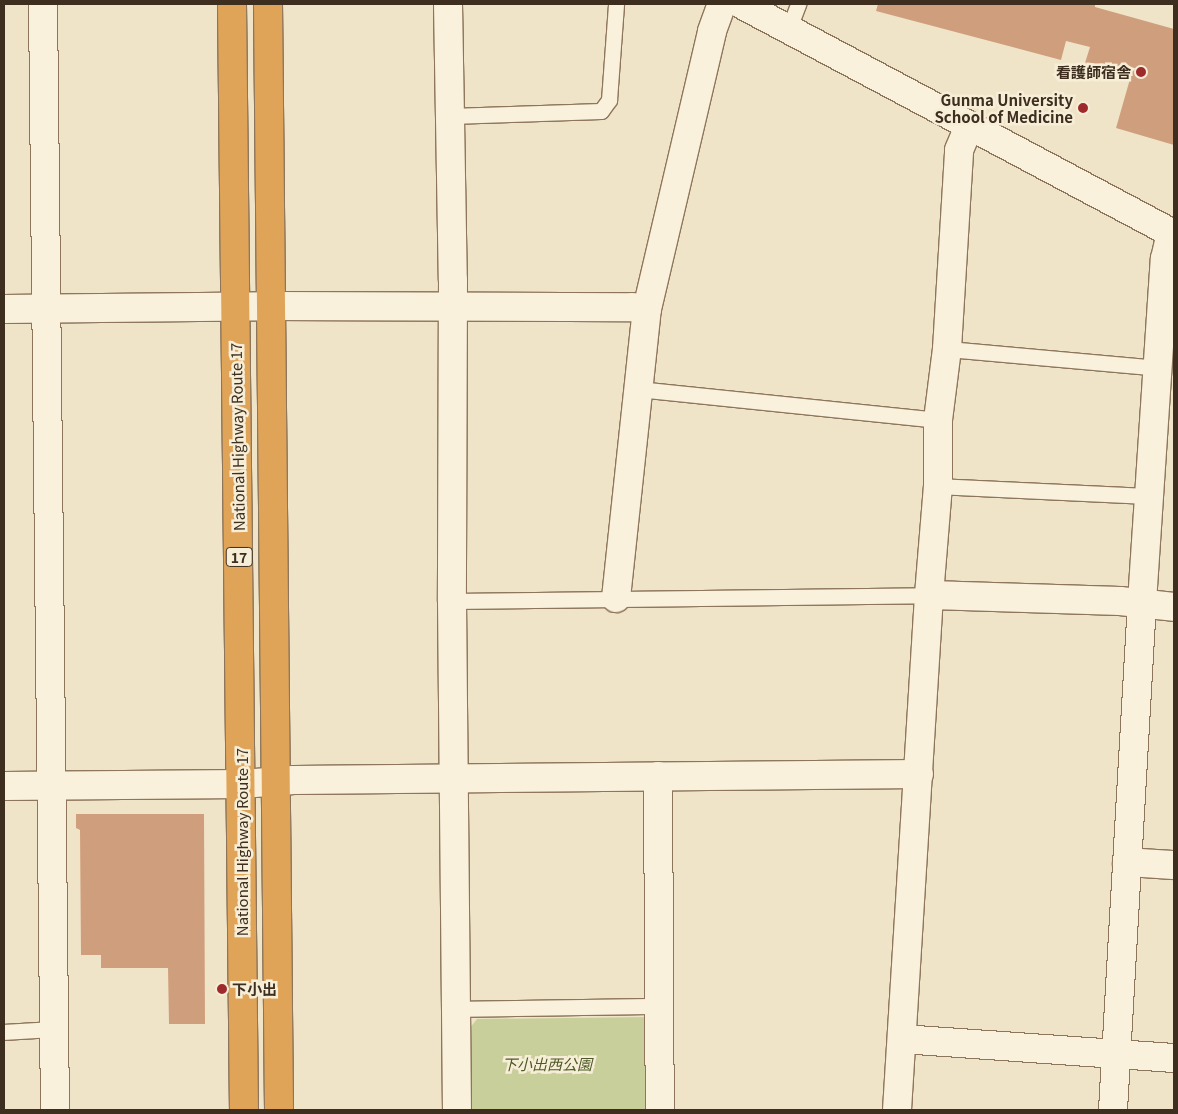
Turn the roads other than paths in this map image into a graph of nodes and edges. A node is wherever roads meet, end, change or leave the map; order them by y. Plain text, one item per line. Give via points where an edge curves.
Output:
1 (43, 4) edge
2 (232, 4) edge
3 (268, 4) edge
4 (448, 4) edge
5 (616, 4) edge
6 (722, 4) edge
7 (741, 4) edge
8 (794, 16) edge
9 (450, 116) junction
10 (969, 127) junction
11 (1173, 233) edge
12 (272, 306) junction
13 (452, 307) junction
14 (48, 308) junction
15 (234, 308) junction
16 (4, 309) edge
17 (647, 310) junction
18 (947, 349) junction
19 (1159, 368) junction
20 (638, 390) junction
21 (938, 420) junction
22 (938, 486) junction
23 (1151, 496) junction
24 (929, 595) junction
25 (616, 598) junction
26 (452, 601) junction
27 (1142, 602) junction
28 (1174, 607) edge
29 (919, 774) junction
30 (658, 776) junction
31 (455, 778) junction
32 (274, 780) junction
33 (242, 784) junction
34 (4, 786) edge
35 (51, 786) junction
36 (1127, 862) junction
37 (1174, 865) edge
38 (658, 1006) junction
39 (457, 1009) junction
40 (54, 1029) junction
41 (4, 1032) edge
42 (902, 1039) junction
43 (1116, 1055) junction
44 (1174, 1058) edge
45 (55, 1110) edge
46 (244, 1110) edge
47 (279, 1110) edge
48 (457, 1110) edge
49 (660, 1110) edge
50 (897, 1110) edge
51 (1113, 1110) edge

1 - 14 street
2 - 15 highway, National Highway Route 17 / 17
3 - 12 highway, 17
4 - 9 street
5 - 9 lane via 609,100 601,111
6 - 17 street via 712,31
7 - 8 street
8 - 10 street
9 - 13 street
10 - 11 street
10 - 18 street via 959,150
11 - 19 street via 1165,259
12 - 13 street
12 - 15 street
12 - 32 highway, 17
13 - 17 street via 632,307
13 - 26 street
14 - 15 street
14 - 16 street
14 - 35 street
15 - 33 highway, National Highway Route 17 / 17
17 - 20 street
18 - 19 lane
18 - 21 street
19 - 23 street
20 - 21 lane
20 - 25 street
21 - 22 street
22 - 23 lane
22 - 24 street
23 - 27 street
24 - 25 lane
24 - 27 street
24 - 29 street
25 - 26 lane
26 - 31 street
27 - 28 street
27 - 36 street
29 - 30 street
29 - 42 street
30 - 31 street
30 - 38 street
31 - 32 street
31 - 39 street
32 - 33 street
32 - 47 highway, 17
33 - 35 street
33 - 46 highway, National Highway Route 17 / 17
34 - 35 street
35 - 40 street
36 - 37 street
36 - 43 street
38 - 39 lane
38 - 49 street
39 - 48 street
40 - 41 lane
40 - 45 street
42 - 43 street
42 - 50 street
43 - 44 street
43 - 51 street

